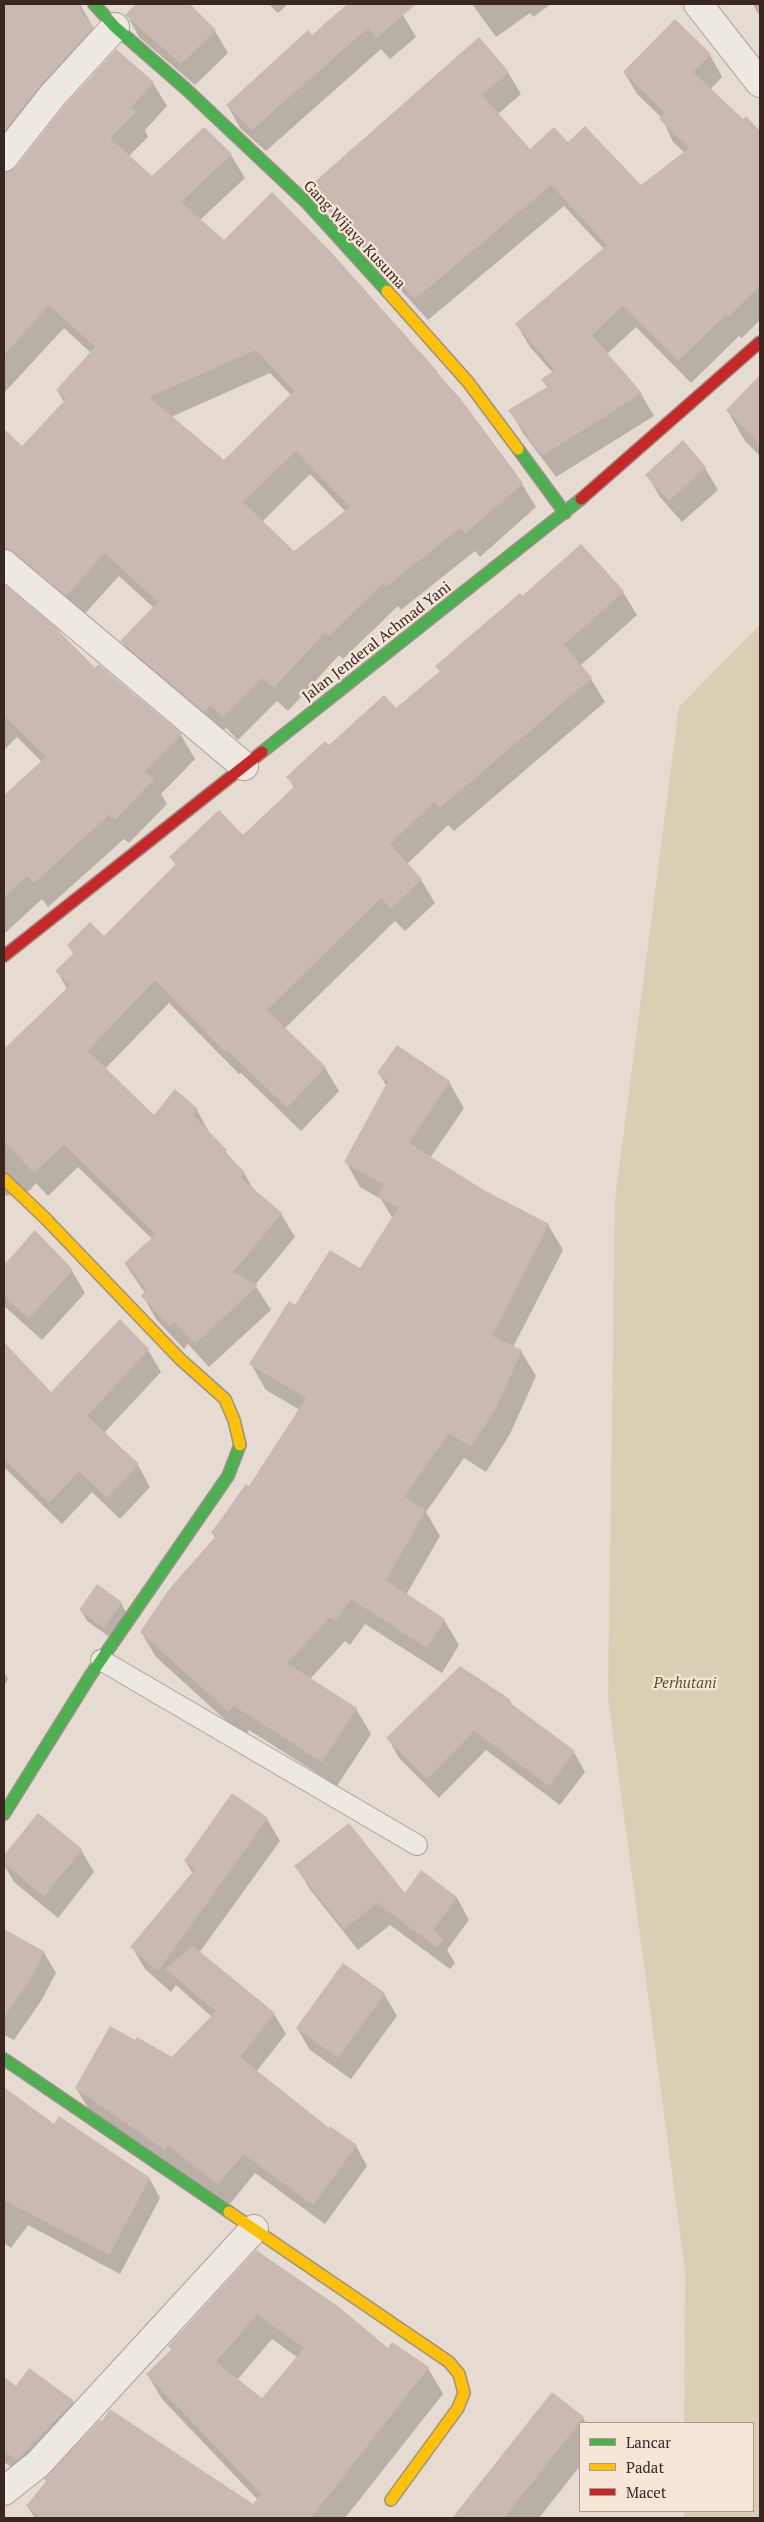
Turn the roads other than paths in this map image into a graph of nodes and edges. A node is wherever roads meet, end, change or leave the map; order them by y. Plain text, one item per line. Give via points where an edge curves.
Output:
1 (94, 4) edge
2 (698, 4) edge
3 (115, 27) junction
4 (760, 83) edge
5 (4, 157) edge
6 (760, 342) edge
7 (565, 513) junction
8 (4, 564) edge
9 (244, 766) junction
10 (4, 956) edge
11 (4, 1179) edge
12 (102, 1660) junction
13 (4, 1814) edge
14 (417, 1845) dead end
15 (4, 2059) edge
16 (254, 2229) junction
17 (4, 2491) edge
18 (391, 2500) dead end

1 - 3 street, Gang Wijaya Kusuma
2 - 4 street
3 - 5 street via 52,96
3 - 7 street, Gang Wijaya Kusuma via 308,204 468,382
6 - 7 street, Jalan Jenderal Achmad Yani
7 - 9 street, Jalan Jenderal Achmad Yani
8 - 9 street
9 - 10 street, Jalan Jenderal Achmad Yani
11 - 12 street via 46,1218 180,1359 225,1398 240,1446 228,1476
12 - 13 street
12 - 14 lane
15 - 16 street
16 - 17 street via 38,2464
16 - 18 street via 449,2362 458,2374 464,2393 458,2408

